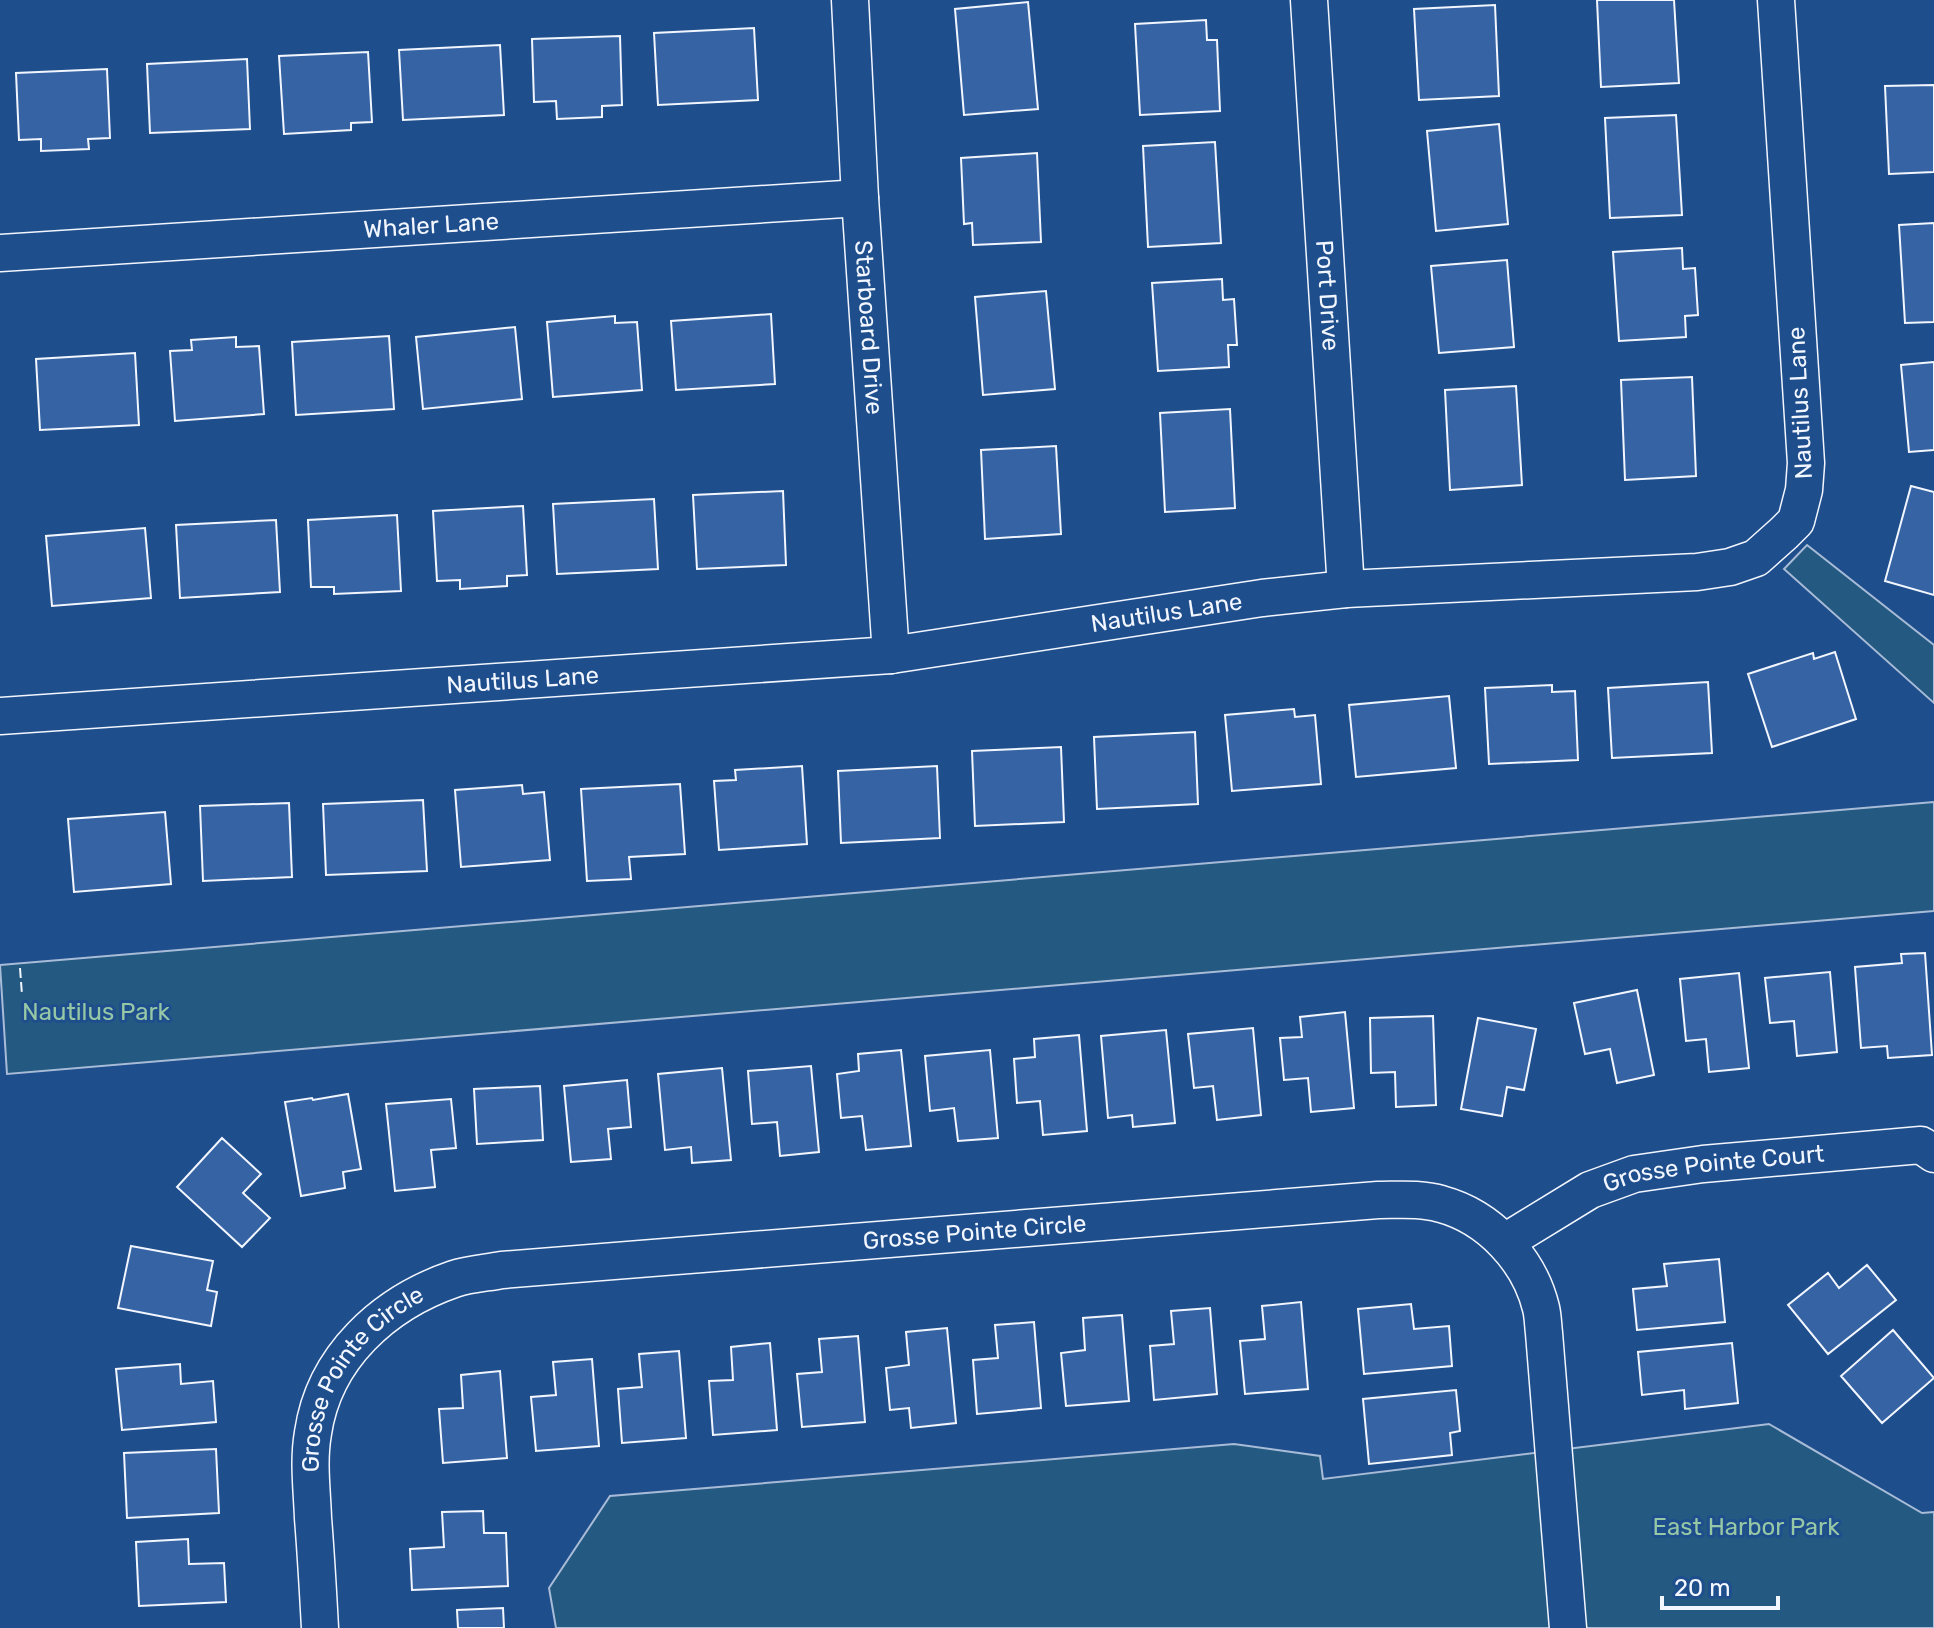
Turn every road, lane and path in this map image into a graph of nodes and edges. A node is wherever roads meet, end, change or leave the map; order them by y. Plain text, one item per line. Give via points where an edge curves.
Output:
1 (850, 0) edge
2 (1309, 0) edge
3 (1776, 0) edge
4 (860, 198) junction
5 (0, 253) edge
6 (1346, 589) junction
7 (891, 655) junction
8 (0, 716) edge
9 (1934, 1154) edge
10 (1505, 1242) junction
11 (320, 1628) edge
12 (1568, 1628) edge

1 - 4 street, Starboard Drive
2 - 6 street, Port Drive
3 - 6 street, Nautilus Lane via 1806,463 1796,521 1756,558 1719,569
4 - 5 street, Whaler Lane
4 - 7 street, Starboard Drive
6 - 7 street, Nautilus Lane
7 - 8 street, Nautilus Lane
9 - 10 street, Grosse Pointe Court via 1921,1145 1634,1174 1590,1190
10 - 11 street, Grosse Pointe Circle via 1469,1215 1440,1204 1378,1200 457,1277 399,1304 367,1329 322,1396 310,1462
10 - 12 street, Grosse Pointe Circle via 1531,1279 1541,1308

